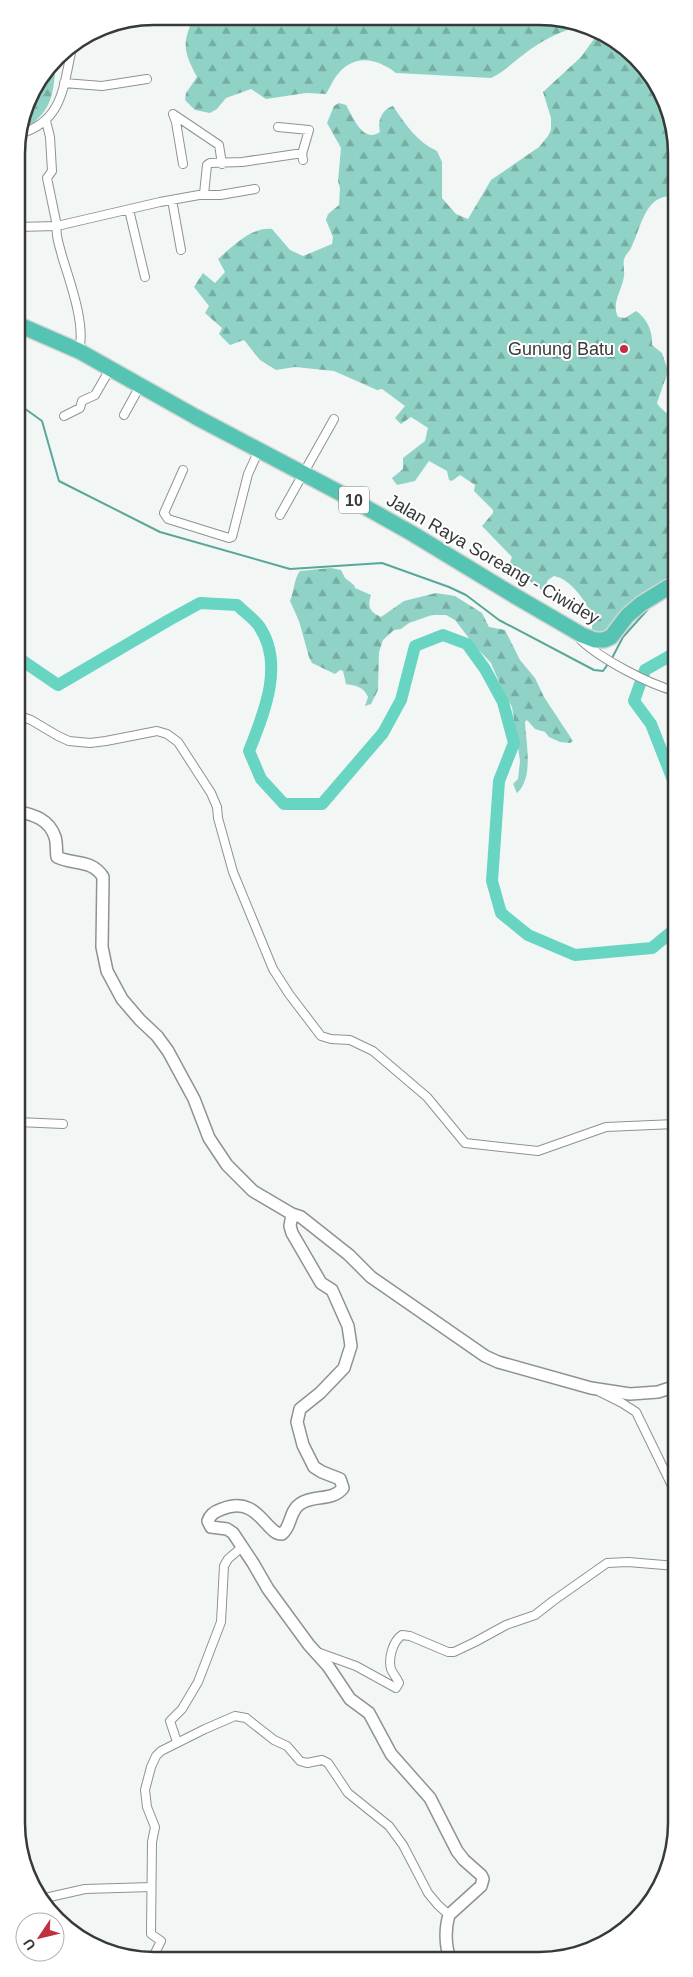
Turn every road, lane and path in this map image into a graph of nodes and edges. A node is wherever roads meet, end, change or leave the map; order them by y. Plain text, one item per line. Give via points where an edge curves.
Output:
1 (70, 56) edge
2 (148, 79) dead end
3 (64, 83) junction
4 (46, 121) junction
5 (278, 127) dead end
6 (27, 132) edge
7 (183, 164) dead end
8 (222, 164) junction
9 (255, 189) dead end
10 (204, 194) junction
11 (172, 200) junction
12 (128, 210) junction
13 (57, 226) junction
14 (25, 227) edge
15 (181, 250) dead end
16 (145, 278) dead end
17 (25, 327) edge
18 (79, 351) junction
19 (110, 369) junction
20 (140, 386) junction
21 (124, 415) dead end
22 (64, 416) dead end
23 (334, 419) dead end
24 (259, 450) junction
25 (183, 470) dead end
26 (303, 473) junction
27 (280, 515) dead end
28 (668, 587) edge
29 (582, 635) junction
30 (668, 689) edge
31 (25, 718) edge
32 (25, 813) edge
33 (25, 1122) edge
34 (63, 1124) dead end
35 (668, 1124) edge
36 (292, 1214) junction
37 (591, 1388) junction
38 (668, 1389) edge
39 (668, 1478) edge
40 (242, 1547) junction
41 (668, 1565) edge
42 (314, 1652) junction
43 (177, 1742) junction
44 (151, 1887) junction
45 (49, 1897) edge
46 (449, 1915) junction
47 (155, 1952) edge
48 (448, 1952) edge

1 - 3 street
2 - 3 street via 102,86
3 - 4 street via 55,112
4 - 6 street
4 - 13 street via 52,171 48,178
5 - 8 street via 309,130 302,157
7 - 8 street via 173,114 219,145
8 - 10 street via 207,165
9 - 10 street via 220,195
10 - 11 street
11 - 12 street
11 - 15 street
12 - 13 street
12 - 16 street
13 - 14 street
13 - 18 street via 81,334
17 - 18 highway, Jalan Raya Soreang - Ciwidey / 10
18 - 19 highway, Jalan Raya Soreang - Ciwidey / 10
19 - 20 highway, Jalan Raya Soreang - Ciwidey / 10
19 - 22 street via 95,395
20 - 21 street
20 - 24 highway, Jalan Raya Soreang - Ciwidey / 10
23 - 26 street
24 - 25 street via 248,474 232,537 229,538 165,516
24 - 26 highway, Jalan Raya Soreang - Ciwidey / 10
26 - 27 street
26 - 29 highway, Jalan Raya Soreang - Ciwidey / 10 via 383,516
28 - 29 highway, Jalan Raya Soreang - Ciwidey / 10 via 627,616 612,637 595,640
29 - 30 street via 581,640 608,660
31 - 35 street via 69,741 90,743 157,731 178,742 211,793 236,880 273,969 289,994 321,1036 362,1044 403,1075 427,1097 465,1143 538,1151 606,1127
32 - 36 street via 38,816 48,826 55,836 57,857 91,866 103,877 102,947 107,971 122,998 168,1051 218,1153 253,1191
33 - 34 street
36 - 37 street via 301,1217 349,1255 371,1277 484,1356
36 - 40 street via 292,1233 322,1283 332,1290 351,1339 343,1371 300,1409 297,1422 303,1445 314,1467 340,1479 343,1488 330,1497 314,1497 301,1503 295,1508 282,1534 276,1534 261,1517 245,1507 227,1507 212,1514 208,1521 210,1526 231,1531
37 - 38 street via 630,1394
37 - 39 street via 634,1411
40 - 42 street
40 - 43 street via 224,1566 222,1617 198,1682 170,1722
41 - 42 street via 607,1563 535,1616 506,1625 454,1652 402,1635 398,1637 390,1661 399,1683 396,1688 356,1666
42 - 46 street via 328,1666 350,1699 369,1713 391,1754 430,1798 457,1851 481,1875 480,1886
43 - 44 street via 156,1756 145,1790 147,1807 155,1826
43 - 46 street via 227,1719 242,1716 287,1746 300,1761 322,1760 328,1763 348,1793 389,1826 428,1892
44 - 45 street via 85,1889
44 - 47 street via 151,1934 161,1941
46 - 48 street

